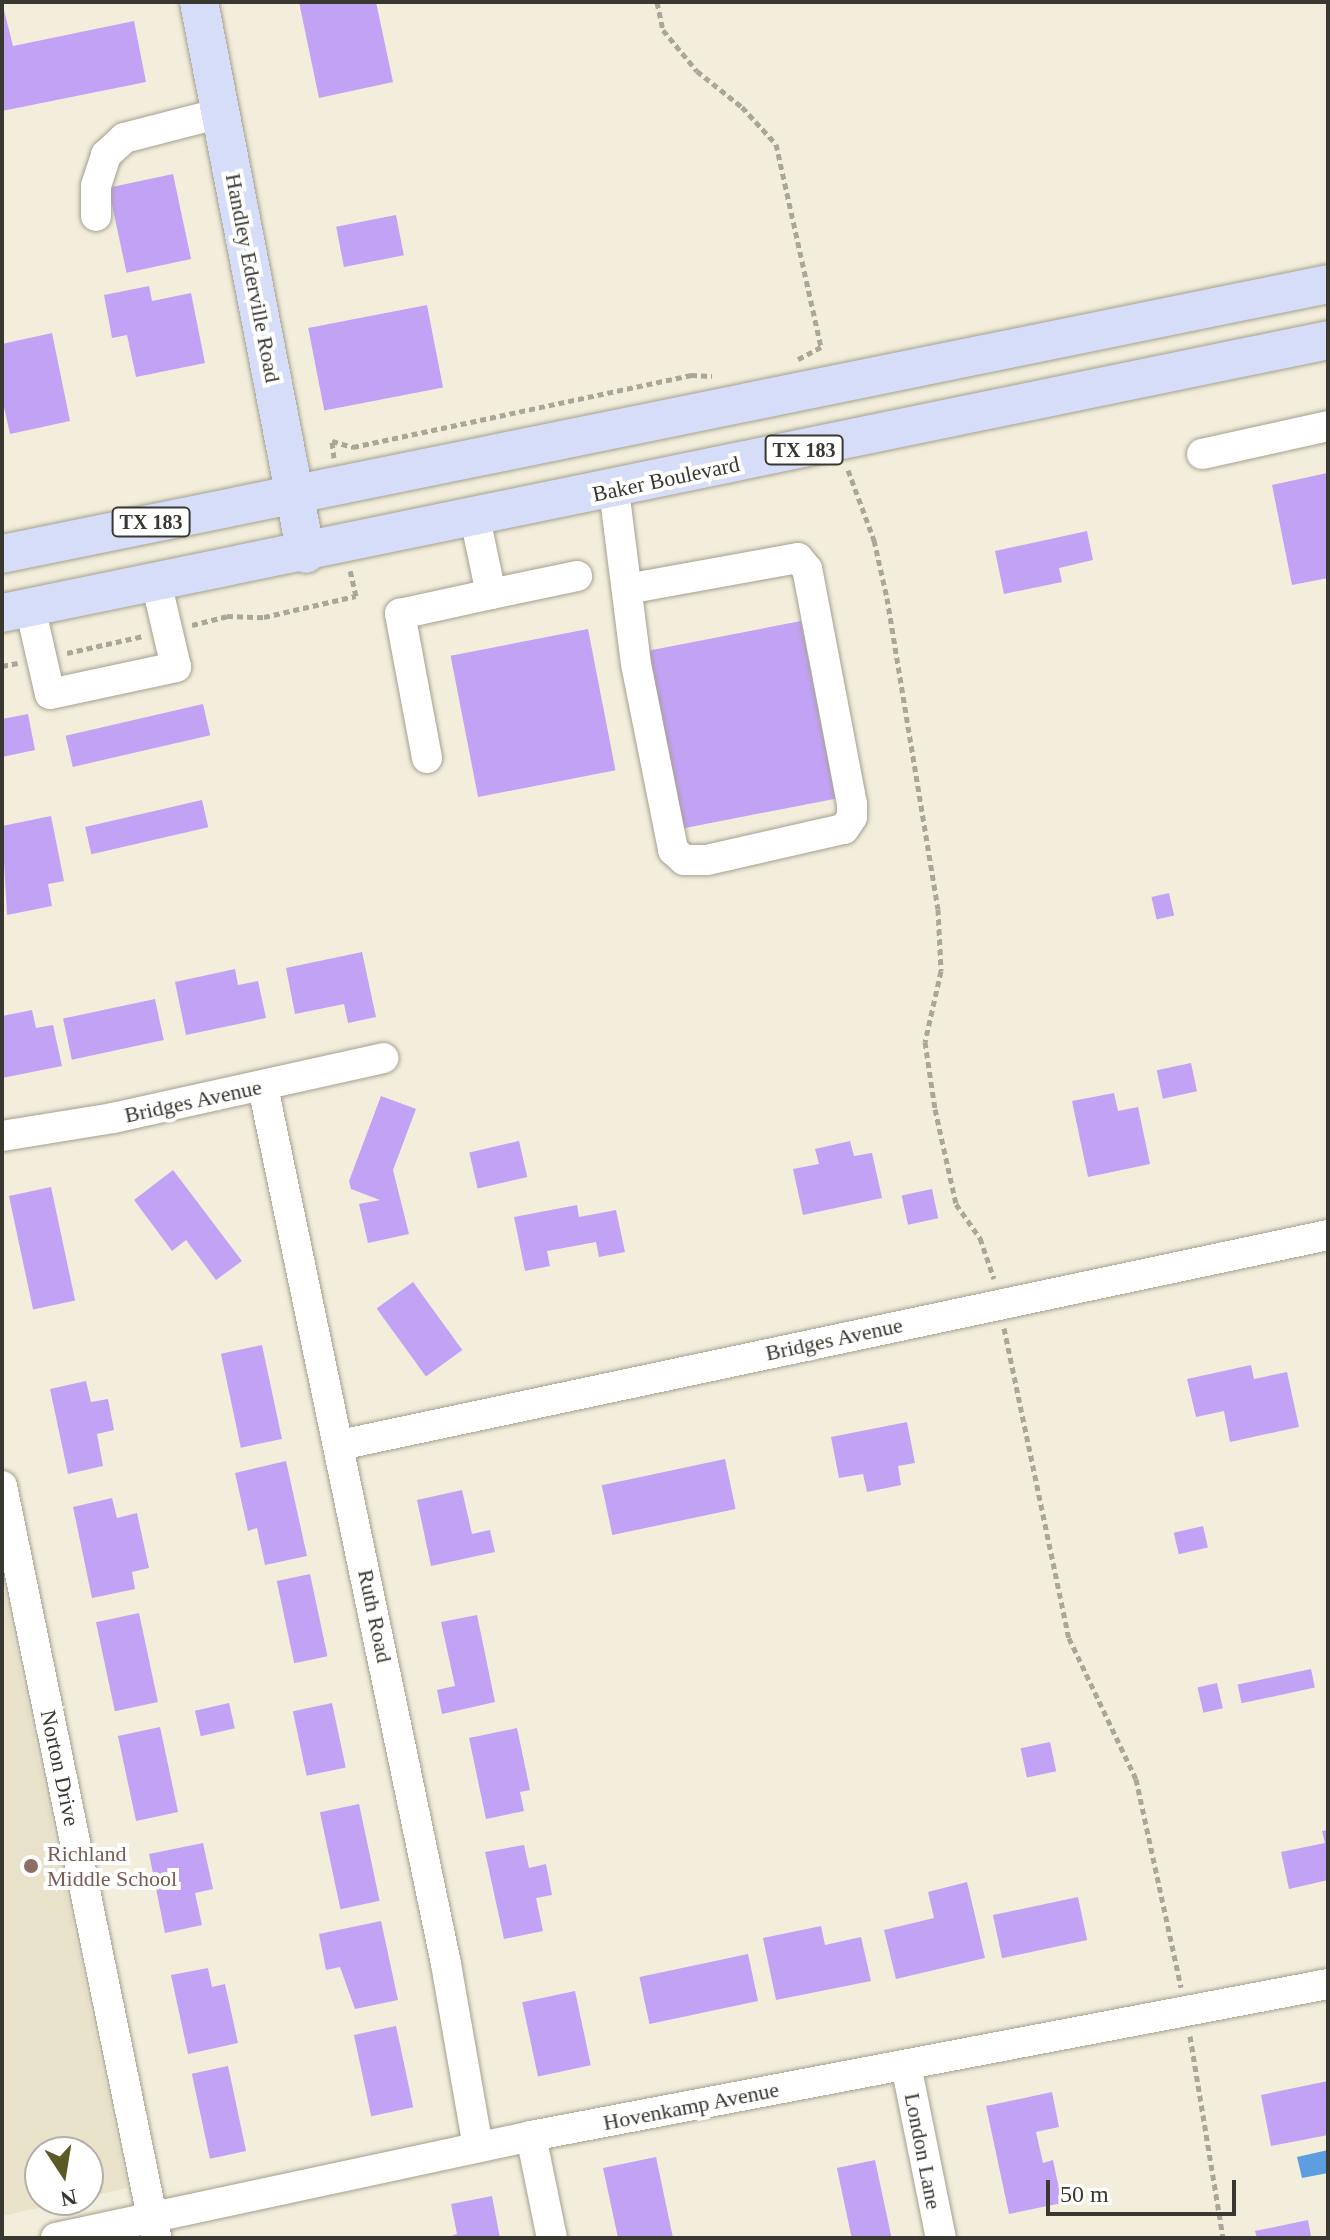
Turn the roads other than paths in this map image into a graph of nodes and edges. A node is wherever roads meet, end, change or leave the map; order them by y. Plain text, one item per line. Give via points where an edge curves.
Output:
1 (199, 2) edge
2 (221, 113) junction
3 (96, 216) dead end
4 (1328, 284) edge
5 (1328, 340) edge
6 (1328, 426) edge
7 (1202, 454) dead end
8 (614, 490) junction
9 (294, 491) junction
10 (475, 518) junction
11 (2, 554) edge
12 (306, 554) junction
13 (577, 576) dead end
14 (156, 582) junction
15 (627, 589) junction
16 (491, 594) junction
17 (16, 610) edge
18 (427, 758) dead end
19 (383, 1058) dead end
20 (263, 1087) junction
21 (2, 1136) edge
22 (1328, 1235) edge
23 (340, 1445) junction
24 (2, 1486) edge
25 (1328, 1984) edge
26 (906, 2065) junction
27 (531, 2136) junction
28 (478, 2147) junction
29 (154, 2228) edge
30 (56, 2238) edge
31 (552, 2238) edge
32 (941, 2238) edge

1 - 2 main road, Handley Ederville Road
2 - 3 street via 124,138 106,155 96,186
2 - 9 main road, Handley Ederville Road
4 - 9 main road, TX 183
5 - 8 main road, Baker Boulevard / TX 183
6 - 7 street
8 - 10 main road, Baker Boulevard / TX 183
8 - 15 street
9 - 11 main road, TX 183
9 - 12 main road, Handley Ederville Road
10 - 12 main road, Baker Boulevard / TX 183
10 - 16 street
12 - 14 main road, Baker Boulevard / TX 183
13 - 16 street
14 - 17 main road, Baker Boulevard / TX 183
14 - 17 street via 176,667 50,694 41,658
15 - 15 street via 636,664 673,850 684,860 707,860 844,829 852,804 807,569 798,558
16 - 18 street via 400,614
19 - 20 street, Bridges Avenue
20 - 21 street, Bridges Avenue
20 - 23 street, Ruth Road
22 - 23 street, Bridges Avenue
23 - 28 street, Ruth Road
24 - 29 street, Norton Drive
25 - 26 street, Hovenkamp Avenue
26 - 27 street, Hovenkamp Avenue
26 - 32 street, London Lane
27 - 28 street, Hovenkamp Avenue
27 - 31 street
28 - 29 street, Hovenkamp Avenue
29 - 30 street, Hovenkamp Avenue

